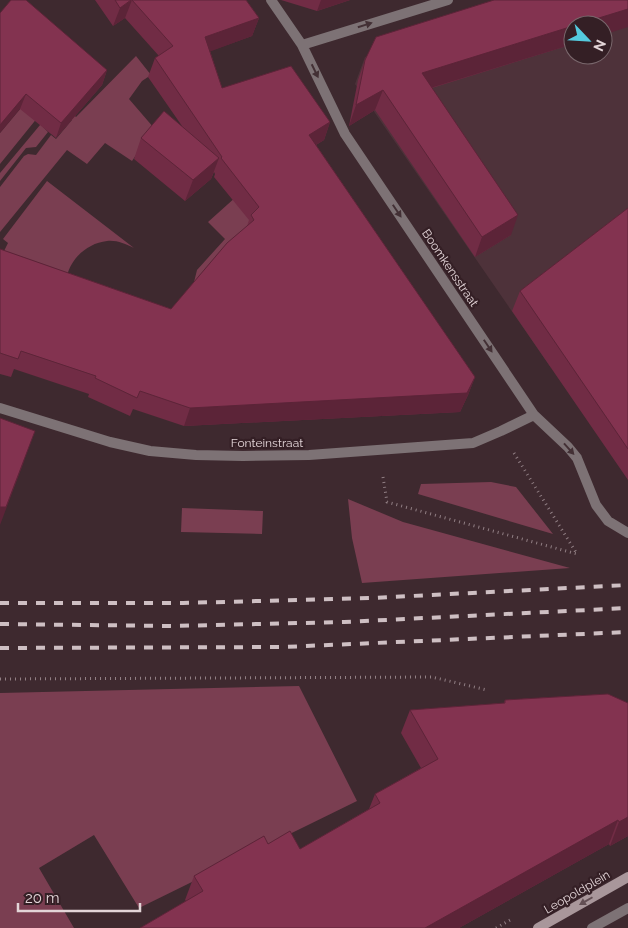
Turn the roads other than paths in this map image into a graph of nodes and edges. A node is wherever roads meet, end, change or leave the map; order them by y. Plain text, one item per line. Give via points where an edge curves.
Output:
1 (271, 0) edge
2 (448, 0) edge
3 (302, 45) junction
4 (0, 408) edge
5 (534, 415) junction
6 (628, 533) edge
7 (628, 877) edge
8 (628, 908) edge
9 (538, 928) edge
10 (592, 928) edge

1 - 3 street, Boomkensstraat
3 -> 2 street
3 -> 5 street, Boomkensstraat via 345,134
4 - 5 street, Fonteinstraat via 102,440 150,451 196,455 309,456 473,443
5 -> 6 street, Boomkensstraat via 577,458 596,505 608,521
7 -> 9 main road, Leopoldplein
8 - 10 street

